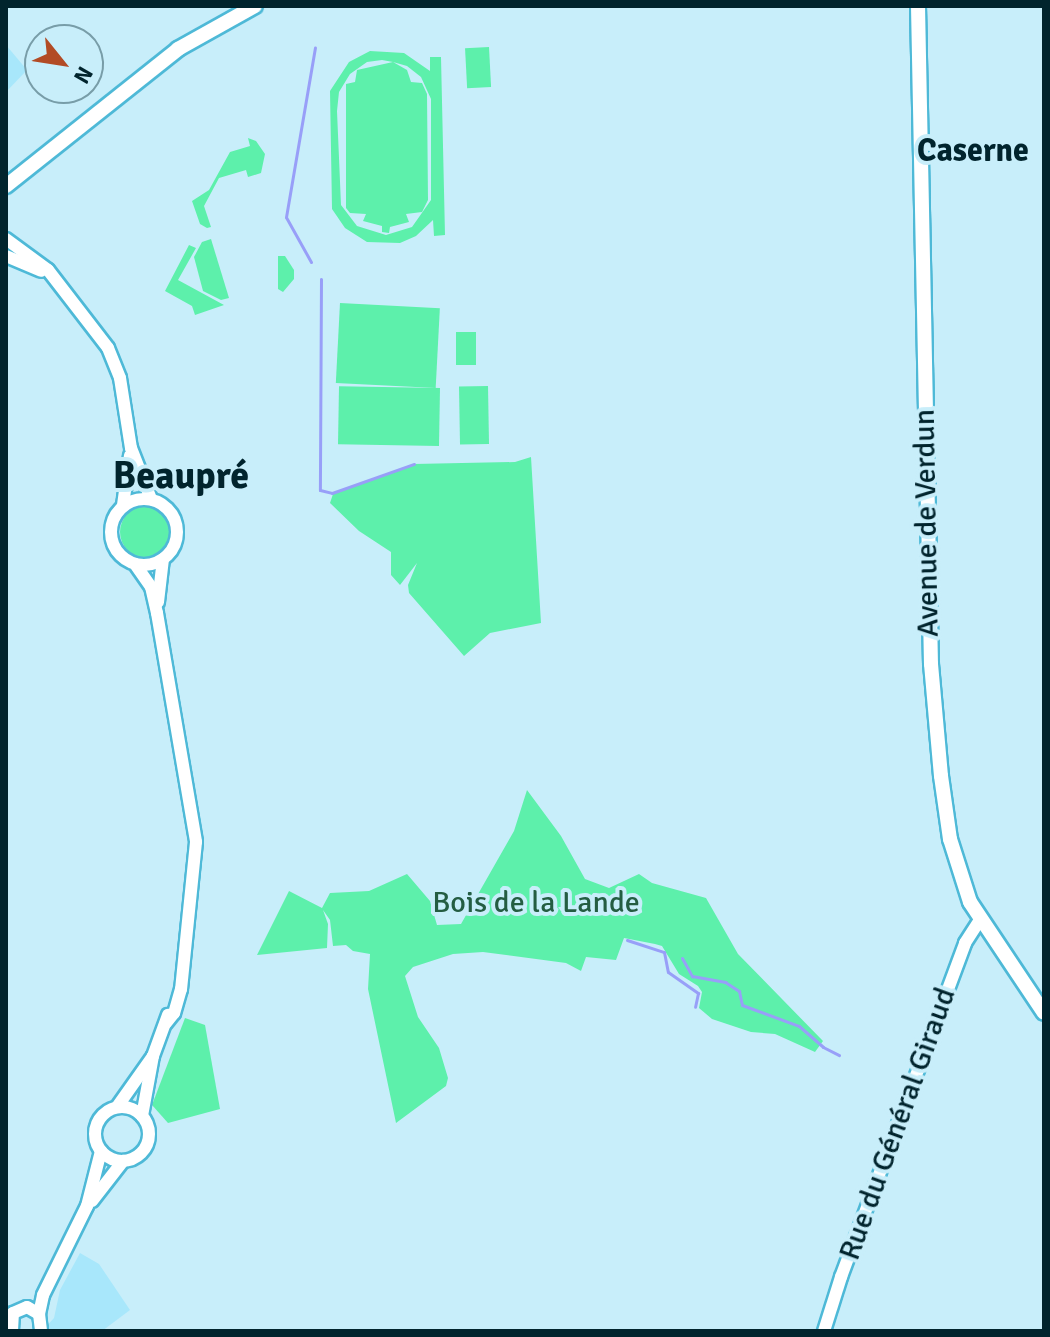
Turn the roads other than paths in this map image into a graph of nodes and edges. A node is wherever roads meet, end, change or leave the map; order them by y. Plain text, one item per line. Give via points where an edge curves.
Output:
1 (255, 6) edge
2 (918, 6) edge
3 (22, 176) junction
4 (6, 186) edge
5 (6, 198) edge
6 (6, 239) edge
7 (6, 256) edge
8 (51, 277) junction
9 (131, 448) junction
10 (151, 499) junction
11 (123, 505) junction
12 (163, 559) junction
13 (135, 564) junction
14 (157, 613) junction
15 (980, 920) junction
16 (1044, 1013) edge
17 (153, 1056) junction
18 (117, 1107) junction
19 (142, 1116) junction
20 (101, 1151) junction
21 (123, 1161) junction
22 (87, 1206) junction
23 (43, 1295) junction
24 (27, 1307) junction
25 (39, 1314) junction
26 (12, 1331) edge
27 (41, 1331) edge
28 (824, 1331) edge

1 - 3 main road via 178,49
2 - 15 main road, Avenue de Verdun via 932,686 950,839
3 - 4 main road
3 - 5 main road
6 - 8 street via 43,265
7 - 8 street
8 - 9 street via 113,357
9 - 10 street
9 - 11 street
10 - 11 street
10 - 12 street via 167,507 176,523 175,542
11 - 13 street via 111,523 112,542
12 - 13 street
12 - 14 street
13 - 14 street via 151,587
14 - 17 street via 196,842 179,982
15 - 16 main road, Avenue de Verdun
15 - 28 street, Rue du Général Giraud via 965,943
17 - 18 street
17 - 19 street
18 - 19 street
18 - 20 street via 98,1122 95,1137
19 - 21 street via 149,1128 148,1142 141,1154
20 - 21 street
20 - 22 street
21 - 22 street
22 - 23 street
23 - 24 street
23 - 25 street
24 - 25 street
24 - 26 street via 13,1313
25 - 27 street

